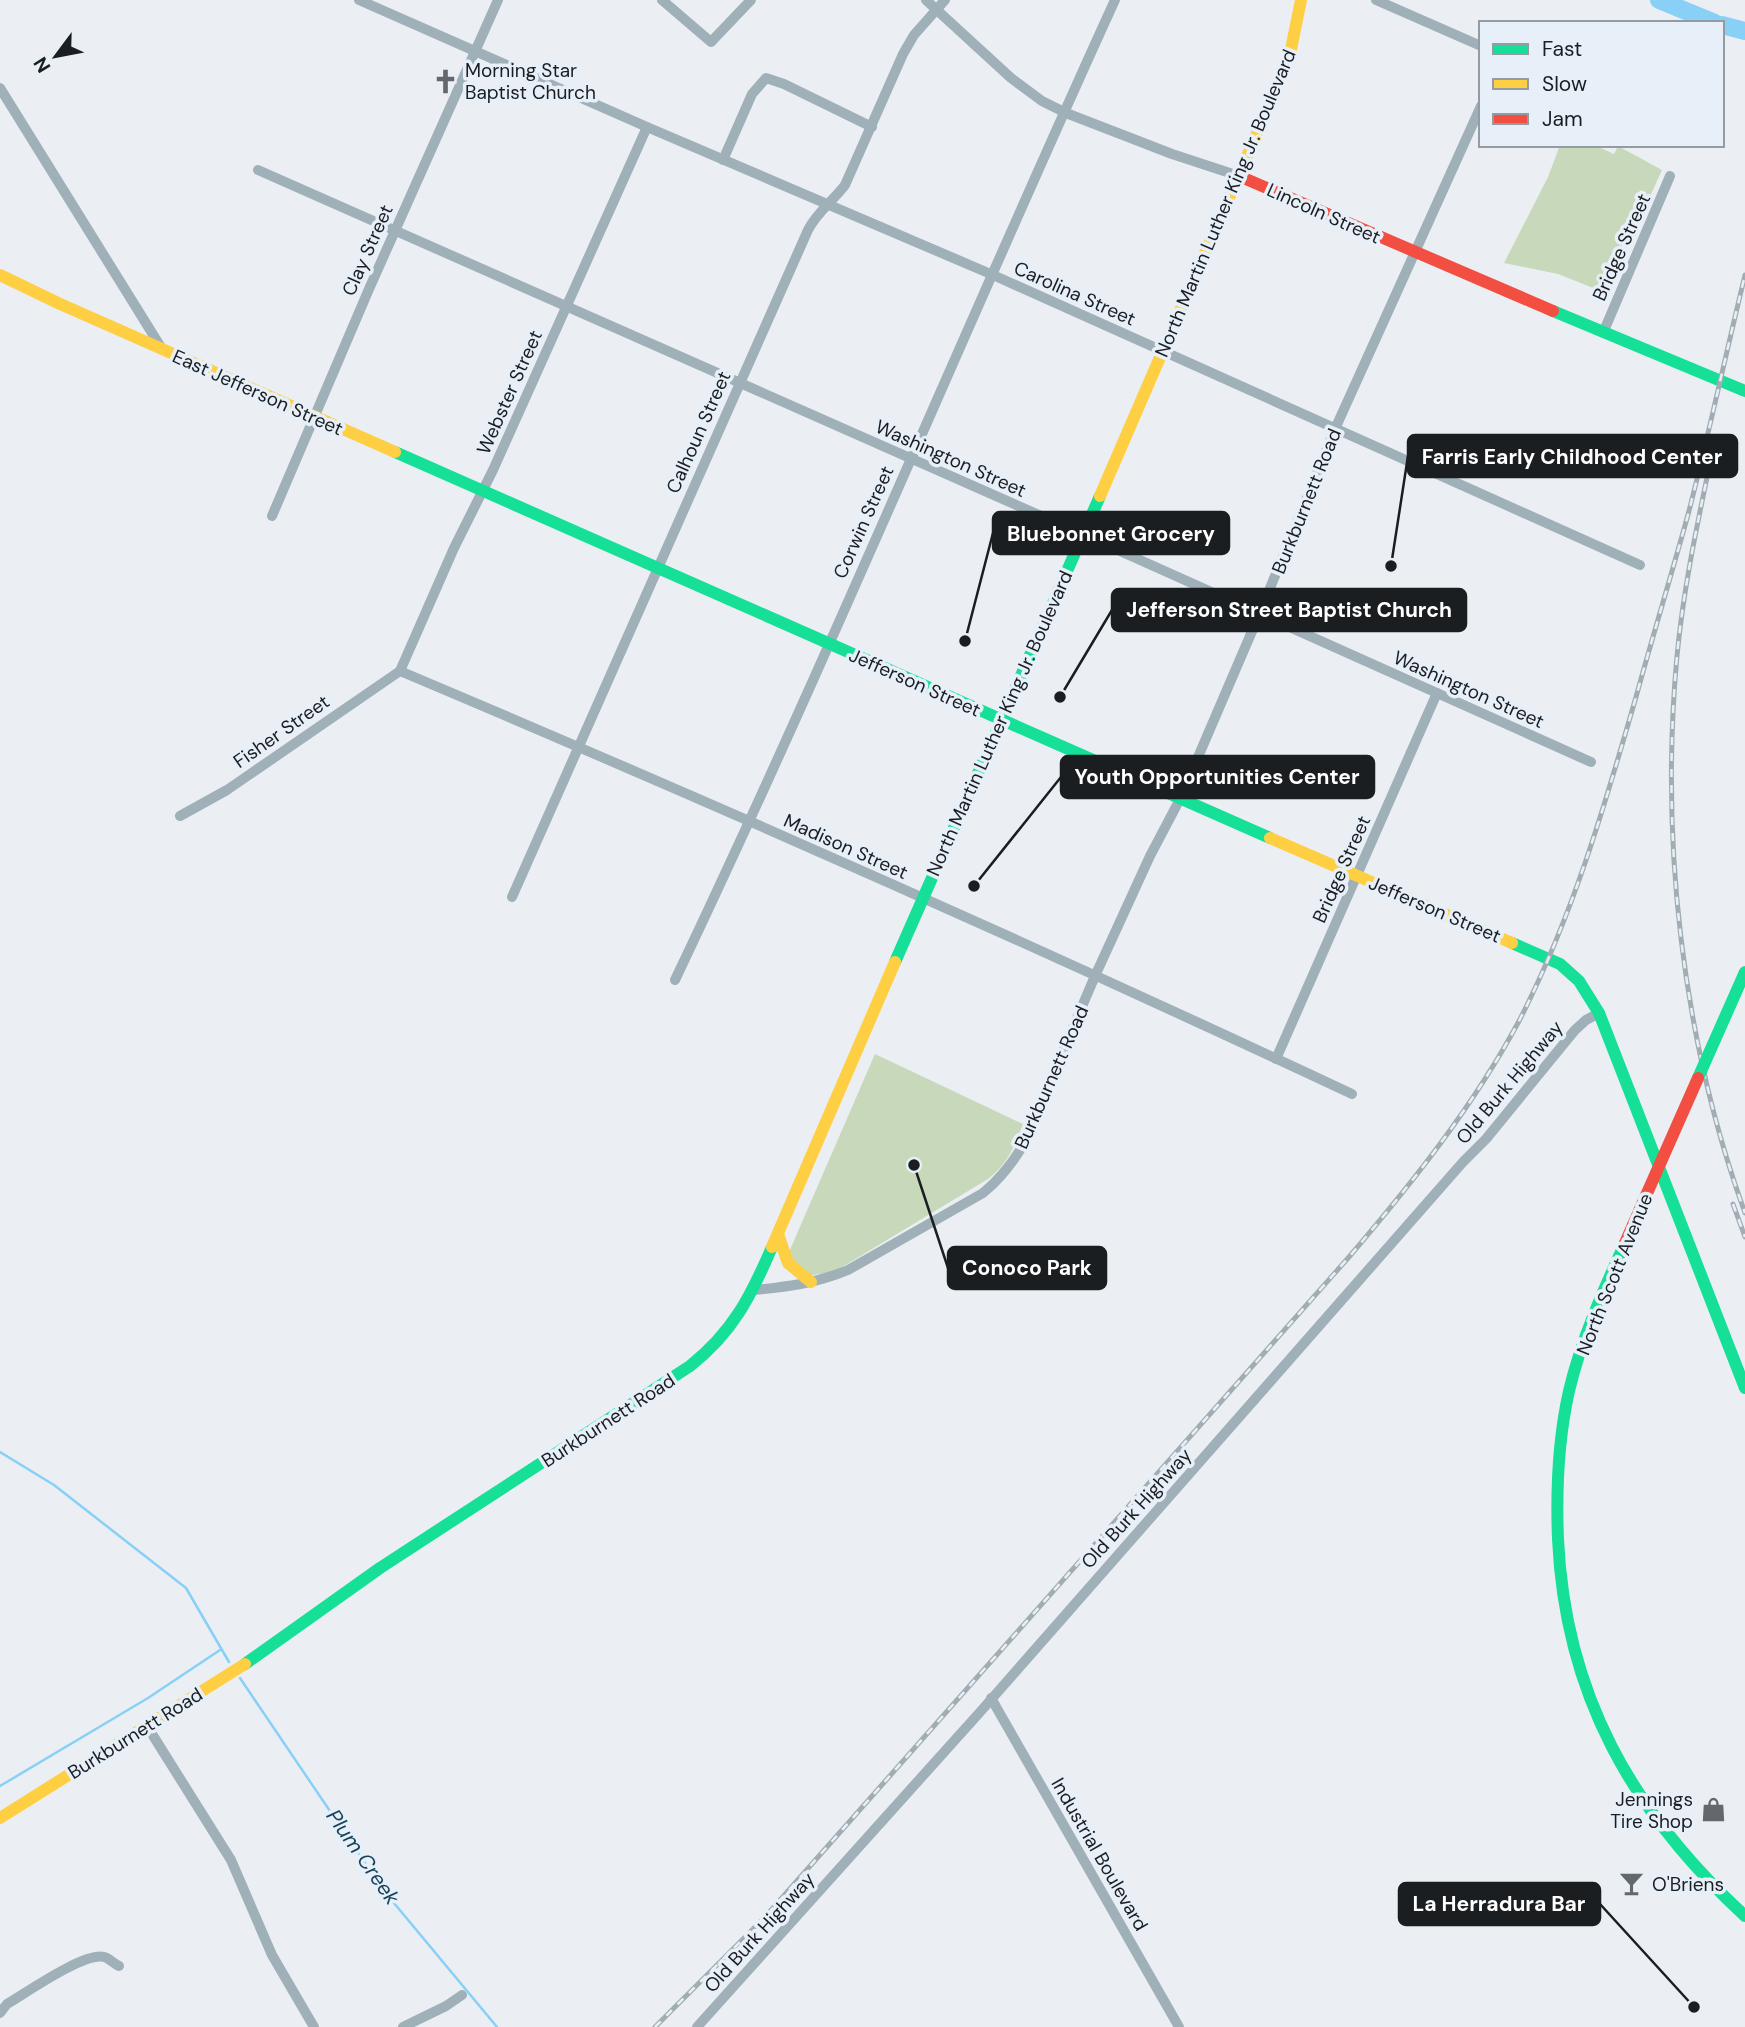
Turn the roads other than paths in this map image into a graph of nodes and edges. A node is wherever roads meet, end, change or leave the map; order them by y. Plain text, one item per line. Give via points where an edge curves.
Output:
1 (359, 0) edge
2 (498, 0) edge
3 (662, 0) edge
4 (751, 0) edge
5 (926, 0) edge
6 (945, 0) edge
7 (1115, 0) edge
8 (1301, 0) edge
9 (1376, 0) edge
10 (936, 9) junction
11 (1479, 45) edge
12 (474, 52) junction
13 (0, 88) edge
14 (1479, 110) edge
15 (1066, 113) junction
16 (646, 127) junction
17 (872, 127) junction
18 (723, 160) junction
19 (258, 170) dead end
20 (1239, 176) junction
21 (1670, 176) dead end
22 (827, 205) junction
23 (394, 232) junction
24 (1414, 253) junction
25 (0, 275) edge
26 (993, 275) junction
27 (566, 307) junction
28 (1603, 333) junction
29 (162, 349) junction
30 (1164, 351) junction
31 (738, 384) junction
32 (1745, 391) edge
33 (315, 417) junction
34 (1335, 429) junction
35 (911, 459) junction
36 (482, 492) junction
37 (272, 516) dead end
38 (1082, 534) junction
39 (1640, 565) dead end
40 (656, 568) junction
41 (1259, 615) junction
42 (829, 644) junction
43 (400, 671) junction
44 (1437, 693) junction
45 (1000, 720) junction
46 (578, 746) junction
47 (1591, 762) dead end
48 (1180, 799) junction
49 (180, 816) dead end
50 (750, 822) junction
51 (1357, 876) junction
52 (512, 897) dead end
53 (922, 899) junction
54 (1745, 972) edge
55 (1095, 976) junction
56 (674, 980) dead end
57 (1599, 1013) junction
58 (1276, 1059) junction
59 (1352, 1094) dead end
60 (778, 1234) junction
61 (811, 1282) junction
62 (754, 1290) junction
63 (1745, 1388) edge
64 (991, 1698) junction
65 (147, 1726) junction
66 (0, 1818) edge
67 (1745, 1916) edge
68 (118, 1966) dead end
69 (462, 1994) dead end
70 (0, 2013) edge
71 (314, 2027) edge
72 (403, 2027) edge
73 (697, 2027) edge
74 (1179, 2027) edge

1 - 12 street, Carolina Street
2 - 12 street, Clay Street
3 - 4 street via 711,43
5 - 10 street, Lincoln Street
6 - 10 street, Calhoun Street
7 - 15 street, Corwin Street
8 - 20 main road, North Martin Luther King Jr. Boulevard via 1289,59
9 - 11 street
10 - 15 street, Lincoln Street via 1018,84
10 - 17 street, Calhoun Street via 903,54
12 - 16 street, Carolina Street
12 - 23 street, Clay Street
13 - 29 street, East Jefferson Street
14 - 24 street, Burkburnett Road
15 - 20 street, Lincoln Street
15 - 26 street, Corwin Street
16 - 18 street, Carolina Street
16 - 27 street, Webster Street
17 - 18 street via 766,78 752,94
17 - 22 street, Calhoun Street via 845,185
18 - 22 street, Carolina Street
19 - 23 street, Washington Street
20 - 24 main road, Lincoln Street
20 - 30 main road, North Martin Luther King Jr. Boulevard
21 - 28 street, Bridge Street
22 - 26 street, Carolina Street
22 - 31 street, Calhoun Street via 808,230
23 - 27 street, Washington Street
23 - 33 street, Clay Street
24 - 28 main road, Lincoln Street
24 - 34 street, Burkburnett Road
25 - 29 main road
26 - 30 street, Carolina Street
26 - 35 street, Corwin Street
27 - 31 street, Washington Street
27 - 36 street, Webster Street
28 - 32 main road, Lincoln Street
29 - 33 main road, East Jefferson Street
30 - 34 street, Carolina Street
30 - 38 main road, North Martin Luther King Jr. Boulevard
31 - 35 street, Washington Street
31 - 40 street, Calhoun Street
33 - 36 main road, East Jefferson Street
33 - 37 street, Clay Street
34 - 39 street, Carolina Street
34 - 41 street, Burkburnett Road
35 - 38 street, Washington Street
35 - 42 street, Corwin Street
36 - 40 main road, Jefferson Street
36 - 43 street, Webster Street
38 - 41 street, Washington Street
38 - 45 main road, North Martin Luther King Jr. Boulevard
40 - 42 main road, Jefferson Street
40 - 46 street, Calhoun Street
41 - 44 street, Washington Street
41 - 48 street, Burkburnett Road
42 - 45 main road, Jefferson Street
42 - 50 street, Corwin Street
43 - 46 street, Madison Street
43 - 49 street, Fisher Street via 227,790
44 - 47 street, Washington Street
44 - 51 street, Bridge Street
45 - 48 main road, Jefferson Street
45 - 53 main road, North Martin Luther King Jr. Boulevard
46 - 50 street, Madison Street
46 - 52 street, Calhoun Street
48 - 51 main road, Jefferson Street
48 - 55 street, Burkburnett Road
50 - 53 street, Madison Street
50 - 56 street, Corwin Street
51 - 57 main road, Jefferson Street via 1560,964 1580,981
51 - 58 street, Bridge Street
53 - 55 street, Madison Street
53 - 60 main road, North Martin Luther King Jr. Boulevard
54 - 67 main road, North Scott Avenue, bridge via 1583,1343 1566,1405 1557,1480 1564,1596 1587,1693 1617,1759 1645,1803 1707,1880
55 - 58 street, Madison Street
55 - 61 street, Burkburnett Road via 1022,1147 1001,1178 983,1193 848,1270
57 - 63 main road, Jefferson Street
57 - 64 street, Old Burk Highway via 1575,1030 1486,1139
58 - 59 street, Madison Street
60 - 61 main road via 788,1265
60 - 62 main road, North Martin Luther King Jr. Boulevard
61 - 62 street, Burkburnett Road
62 - 65 main road, Burkburnett Road via 723,1339 690,1367
64 - 73 street, Old Burk Highway
64 - 74 street, Industrial Boulevard
65 - 66 main road, Burkburnett Road
65 - 71 street via 231,1860 272,1955
68 - 70 street via 105,1957 71,1966 7,2004
69 - 72 street

